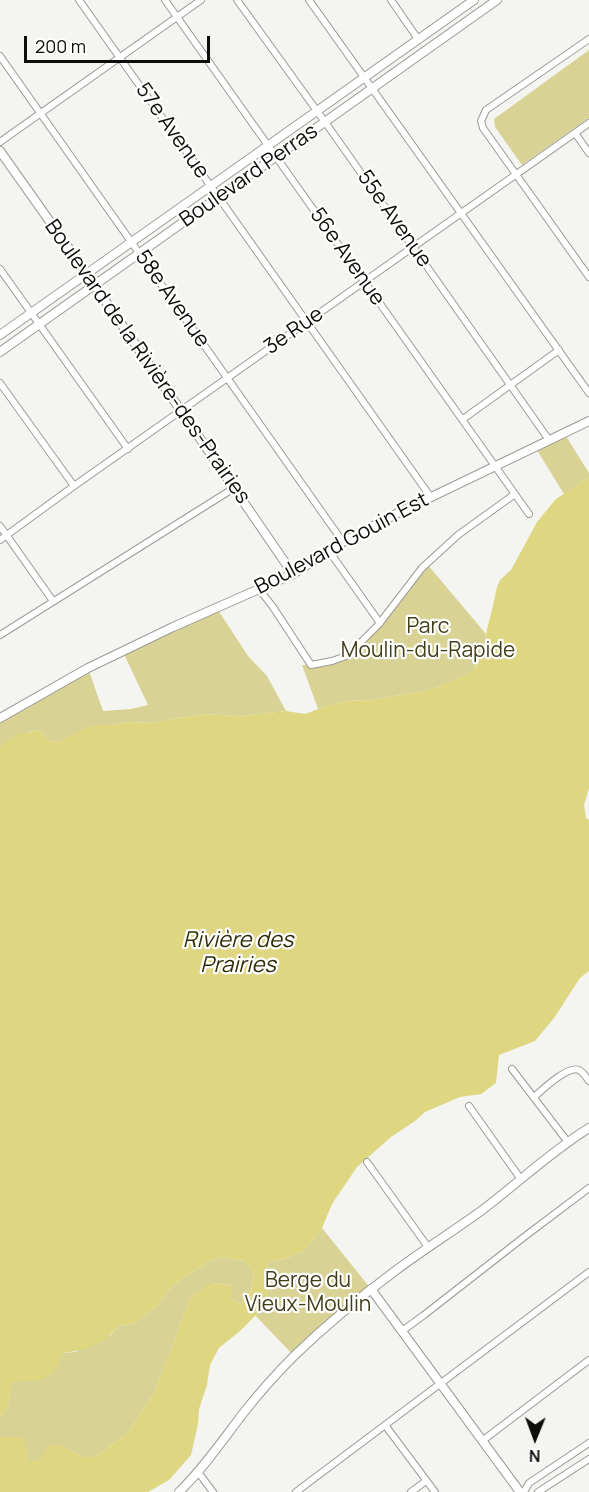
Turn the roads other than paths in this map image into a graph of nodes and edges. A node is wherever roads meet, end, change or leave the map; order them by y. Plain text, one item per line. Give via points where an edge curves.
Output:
1 (79, 0) edge
2 (165, 0) edge
3 (201, 0) edge
4 (237, 0) edge
5 (309, 0) edge
6 (391, 0) edge
7 (474, 0) edge
8 (497, 0) edge
9 (177, 17) junction
10 (418, 39) junction
11 (589, 39) edge
12 (0, 56) edge
13 (120, 57) junction
14 (365, 77) junction
15 (373, 88) junction
16 (316, 111) junction
17 (40, 114) junction
18 (324, 123) junction
19 (589, 123) edge
20 (575, 133) junction
21 (0, 142) edge
22 (268, 145) junction
23 (0, 151) edge
24 (589, 153) edge
25 (276, 157) junction
26 (517, 175) junction
27 (211, 186) junction
28 (219, 197) junction
29 (461, 213) junction
30 (132, 242) junction
31 (413, 246) junction
32 (139, 253) junction
33 (0, 269) edge
34 (87, 274) junction
35 (589, 277) edge
36 (365, 281) junction
37 (94, 285) junction
38 (31, 313) junction
39 (308, 322) junction
40 (39, 324) junction
41 (0, 335) edge
42 (559, 350) junction
43 (0, 352) edge
44 (228, 378) junction
45 (0, 383) edge
46 (511, 386) junction
47 (589, 393) edge
48 (182, 412) junction
49 (463, 419) junction
50 (589, 422) edge
51 (549, 440) junction
52 (128, 449) junction
53 (496, 466) junction
54 (74, 486) junction
55 (234, 488) junction
56 (515, 494) junction
57 (430, 496) junction
58 (529, 514) dead end
59 (0, 526) edge
60 (6, 536) junction
61 (0, 540) edge
62 (343, 542) junction
63 (329, 551) junction
64 (293, 574) junction
65 (259, 589) junction
66 (53, 601) junction
67 (380, 623) junction
68 (0, 625) edge
69 (2, 633) edge
70 (0, 717) edge
71 (512, 1069) dead end
72 (589, 1081) edge
73 (534, 1097) junction
74 (469, 1106) dead end
75 (589, 1128) edge
76 (567, 1141) junction
77 (367, 1162) dead end
78 (520, 1178) junction
79 (589, 1188) edge
80 (428, 1247) junction
81 (589, 1272) edge
82 (371, 1289) junction
83 (402, 1331) junction
84 (589, 1360) edge
85 (440, 1383) junction
86 (385, 1425) junction
87 (482, 1441) junction
88 (589, 1443) edge
89 (589, 1459) edge
90 (198, 1472) junction
91 (426, 1480) junction
92 (179, 1492) edge
93 (213, 1492) edge
94 (296, 1492) edge
95 (411, 1492) edge
96 (435, 1492) edge
97 (522, 1492) edge
98 (538, 1492) edge

1 - 13 street, 57e Avenue
2 - 9 street, 56e Avenue
3 - 9 street
4 - 16 street, 55e Avenue
5 - 14 street
6 - 10 street
7 - 10 main road, Boulevard Perras
8 - 15 main road, Boulevard Perras
9 - 13 street
9 - 22 street, 56e Avenue
10 - 14 main road, Boulevard Perras
11 - 26 street via 483,114 483,128
12 - 17 street, 58e Avenue
13 - 17 street
13 - 27 street, 57e Avenue
14 - 15 street
14 - 16 main road, Boulevard Perras
15 - 18 main road, Boulevard Perras
15 - 29 street
16 - 18 street, 55e Avenue
16 - 22 main road, Boulevard Perras
17 - 21 street
17 - 30 street, 58e Avenue
18 - 25 main road, Boulevard Perras
18 - 31 street, 55e Avenue
19 - 20 street, 3e Rue
20 - 24 street
20 - 26 street, 3e Rue
22 - 25 street, 56e Avenue
22 - 27 main road, Boulevard Perras
23 - 34 street, Boulevard de la Rivière-des-Prairies
25 - 28 main road, Boulevard Perras
25 - 36 street, 56e Avenue
26 - 29 street, 3e Rue
26 - 35 street
27 - 28 street, 57e Avenue
27 - 30 main road, Boulevard Perras
28 - 32 main road, Boulevard Perras
28 - 39 street, 57e Avenue
29 - 31 street, 3e Rue
29 - 42 street
30 - 32 street, 58e Avenue
30 - 34 main road, Boulevard Perras
31 - 36 street, 3e Rue
31 - 46 street, 55e Avenue
32 - 37 main road, Boulevard Perras
32 - 44 street, 58e Avenue
33 - 38 street
34 - 37 street, Boulevard de la Rivière-des-Prairies
34 - 38 main road, Boulevard Perras
36 - 39 street, 3e Rue
36 - 49 street, 56e Avenue
37 - 40 main road, Boulevard Perras
37 - 48 street, Boulevard de la Rivière-des-Prairies
38 - 40 street
38 - 41 main road, Boulevard Perras
39 - 44 street, 3e Rue
39 - 57 street, 57e Avenue
40 - 43 main road, Boulevard Perras
40 - 52 street
42 - 46 street
42 - 47 street
44 - 48 street, 3e Rue
44 - 62 street, 58e Avenue
45 - 54 street
46 - 49 street
46 - 51 street, 55e Avenue
48 - 52 street, 3e Rue
48 - 55 street, Boulevard de la Rivière-des-Prairies
49 - 53 street, 56e Avenue
50 - 51 street, Boulevard Gouin Est
51 - 53 street, Boulevard Gouin Est
52 - 54 street, 3e Rue
53 - 56 street, 56e Avenue
53 - 57 street, Boulevard Gouin Est
54 - 60 street, 3e Rue
55 - 64 street, Boulevard de la Rivière-des-Prairies
55 - 66 street
56 - 58 street, 56e Avenue
56 - 67 street via 467,528 422,568
57 - 62 street, Boulevard Gouin Est
59 - 60 street
60 - 61 street, 3e Rue
60 - 66 street
62 - 63 street, Boulevard Gouin Est
63 - 64 street, Boulevard Gouin Est
63 - 67 street
64 - 65 street, Boulevard Gouin Est
65 - 67 street via 311,665 346,656
65 - 70 street, Boulevard Gouin Est via 88,668
66 - 69 street
68 - 69 street
71 - 73 street
72 - 73 street via 573,1069
73 - 76 street
74 - 78 street
75 - 76 street
76 - 78 street
77 - 80 street
78 - 80 street
79 - 83 street
80 - 82 street
81 - 85 street
82 - 83 street
82 - 90 street via 288,1363
83 - 85 street
84 - 87 street
85 - 86 street
85 - 87 street
86 - 91 street
86 - 94 street
87 - 97 street
88 - 97 street via 529,1483
89 - 98 street
90 - 92 street
90 - 93 street
91 - 95 street
91 - 96 street

